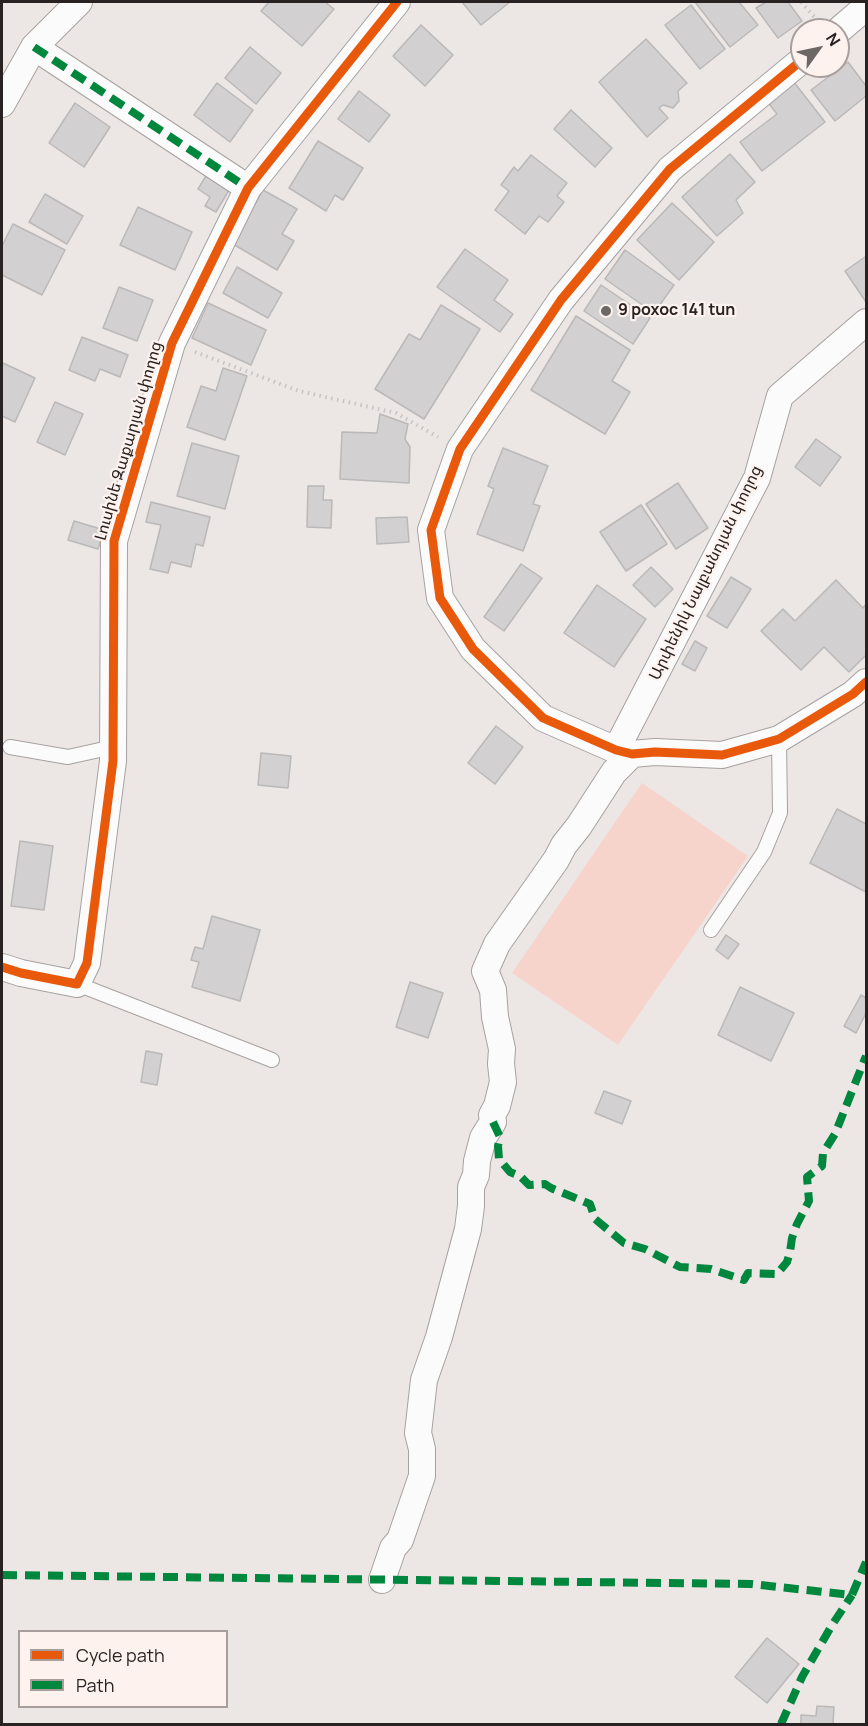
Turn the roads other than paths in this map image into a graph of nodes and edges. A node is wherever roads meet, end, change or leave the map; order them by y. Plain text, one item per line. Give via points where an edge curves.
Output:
1 (79, 2) edge
2 (397, 2) edge
3 (867, 8) edge
4 (847, 18) edge
5 (34, 47) junction
6 (790, 70) edge
7 (2, 104) edge
8 (248, 188) junction
9 (867, 322) edge
10 (867, 682) edge
11 (779, 739) junction
12 (10, 747) dead end
13 (113, 747) junction
14 (624, 752) junction
15 (711, 930) dead end
16 (2, 967) edge
17 (77, 984) junction
18 (272, 1060) dead end
19 (382, 1580) dead end

1 - 5 street
2 - 8 street, Լուսինե Զաքարյան փողոց
3 - 4 street
5 - 7 street
5 - 8 street
6 - 14 street via 670,169 561,300 460,449 431,530 440,598 472,649 543,718
8 - 13 street, Լուսինե Զաքարյան փողոց via 172,343 114,541
9 - 14 street, Արփենիկ Նալբանդյան փողոց via 780,396 757,478
10 - 11 street
11 - 14 street via 722,755
11 - 15 lane via 780,813 764,852
12 - 13 lane via 68,757
13 - 17 street, Լուսինե Զաքարյան փողոց via 87,963
14 - 19 street, Արփենիկ Նալբանդյան փողոց via 579,826 497,944 485,971 493,990 503,1082 492,1116 494,1122 483,1138 471,1187 468,1229 424,1380 418,1433 422,1476
16 - 17 street
17 - 18 lane

